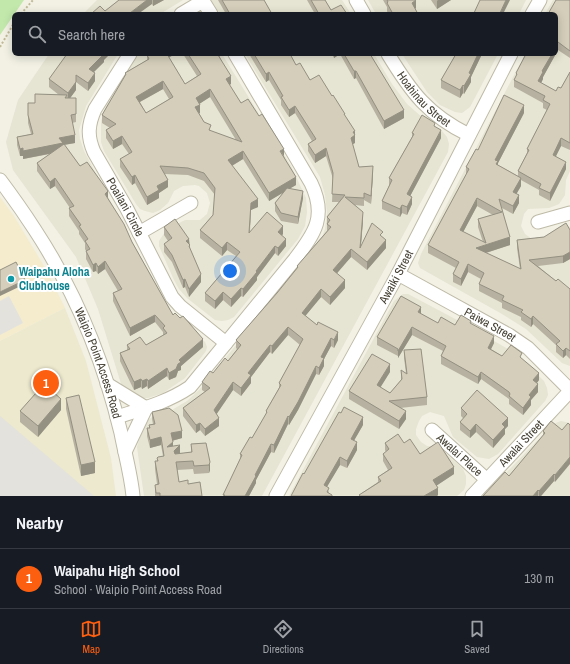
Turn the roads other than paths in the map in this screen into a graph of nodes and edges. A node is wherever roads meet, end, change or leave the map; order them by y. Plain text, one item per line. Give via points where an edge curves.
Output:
1 (356, 0) edge
2 (540, 0) edge
3 (203, 1) edge
4 (184, 12) edge
5 (210, 12) edge
6 (363, 12) edge
7 (533, 12) edge
8 (129, 56) edge
9 (236, 56) edge
10 (389, 56) edge
11 (510, 56) edge
12 (469, 135) junction
13 (0, 180) edge
14 (191, 203) dead end
15 (570, 213) edge
16 (538, 222) dead end
17 (139, 233) junction
18 (398, 274) junction
19 (226, 343) junction
20 (107, 384) junction
21 (570, 390) edge
22 (146, 408) junction
23 (117, 418) junction
24 (432, 430) dead end
25 (125, 452) junction
26 (486, 480) junction
27 (133, 496) edge
28 (276, 496) edge
29 (472, 496) edge

1 - 6 street
2 - 7 street
3 - 4 street
3 - 5 street
8 - 17 street, Poailani Circle via 95,109 88,125 88,135 94,152
9 - 19 street via 312,183 318,214 316,229 311,239
10 - 12 street, Hoahinau Street via 417,97 443,120
11 - 12 street, Awaiki Street
12 - 18 street, Awaiki Street
13 - 20 street, Waipio Point Access Road via 35,230 61,274
14 - 17 street
15 - 16 street
17 - 19 street, Poailani Circle via 172,297
18 - 21 street, Paiwa Street via 509,335 528,348
18 - 28 street, Awaiki Street
19 - 22 street via 190,387 164,402
20 - 22 street
20 - 23 street, Waipio Point Access Road
21 - 26 street, Awalai Street
22 - 23 street
22 - 25 street
23 - 25 street, Waipio Point Access Road
24 - 26 street, Awalai Place
25 - 27 street, Waipio Point Access Road
26 - 29 street, Awalai Street

